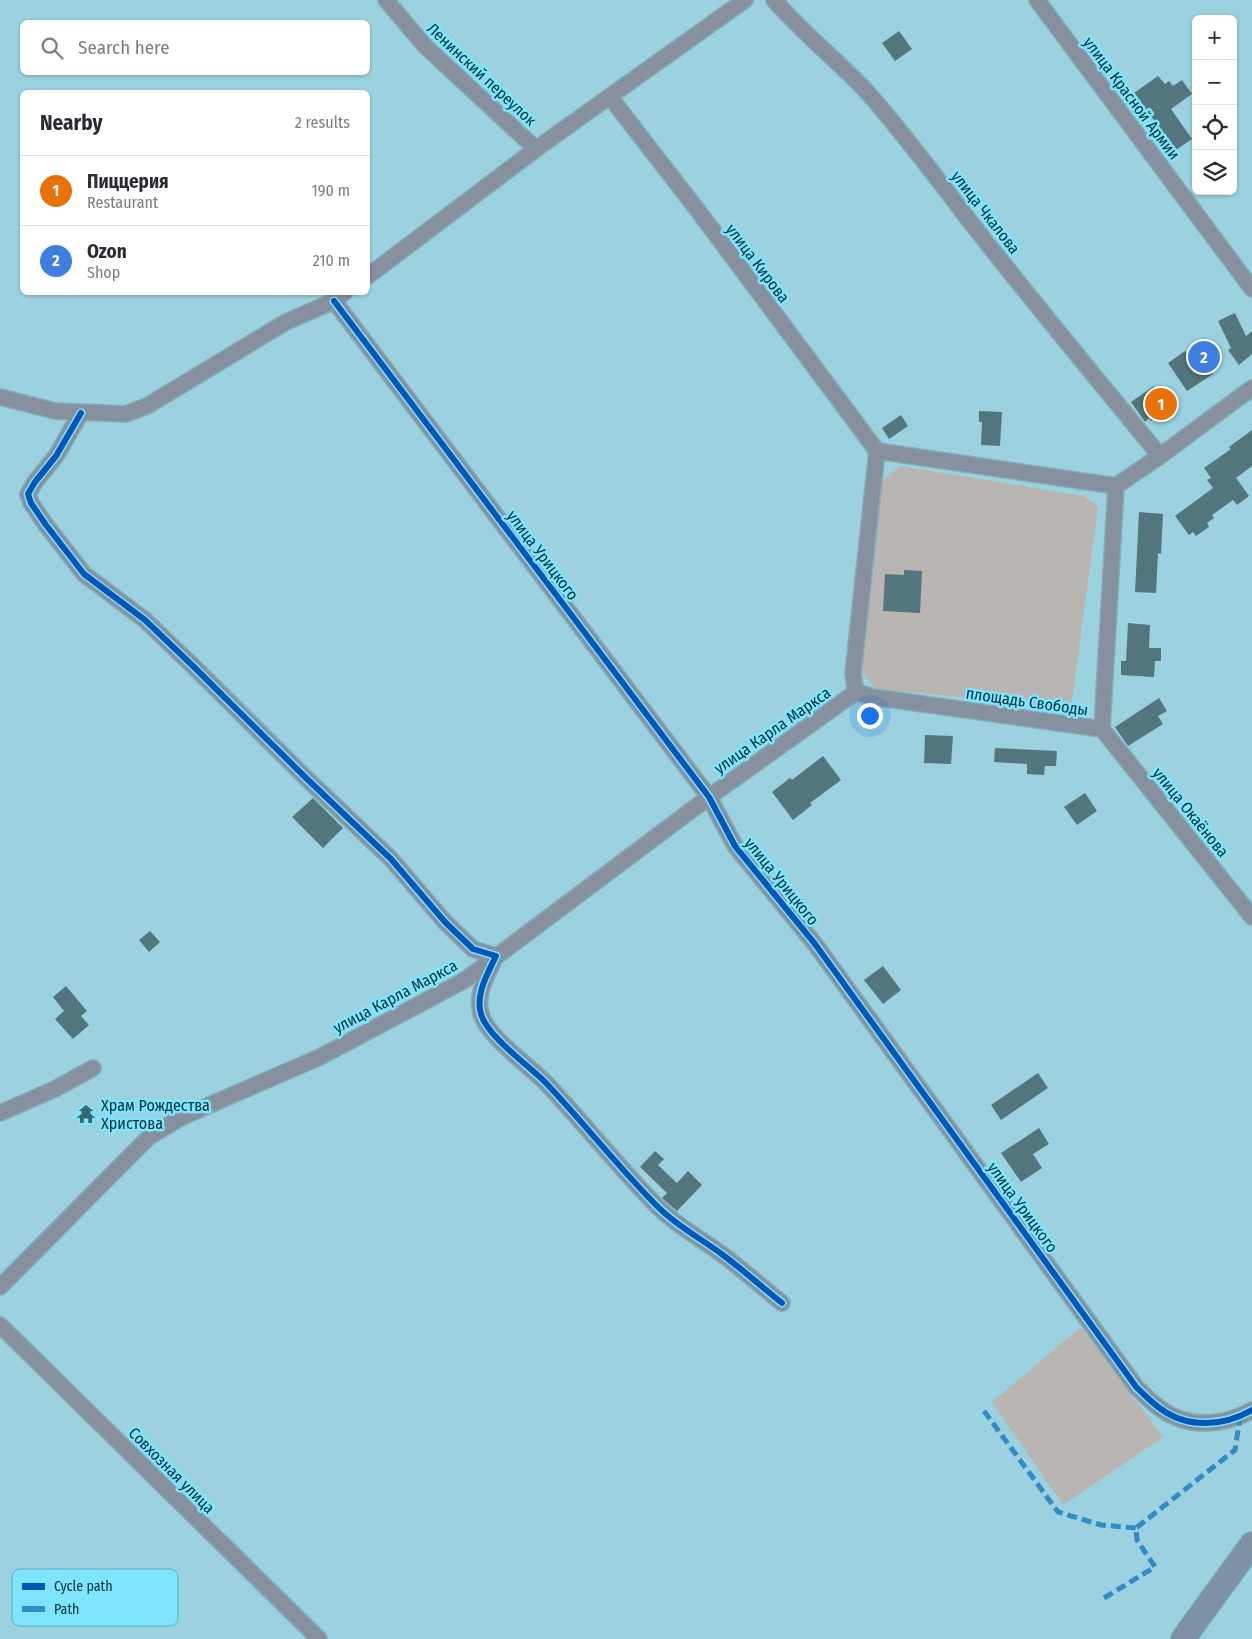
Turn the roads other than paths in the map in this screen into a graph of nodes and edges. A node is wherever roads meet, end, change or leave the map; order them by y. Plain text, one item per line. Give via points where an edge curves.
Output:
1 (386, 0) edge
2 (745, 0) edge
3 (774, 0) edge
4 (1037, 0) edge
5 (610, 97) junction
6 (536, 149) junction
7 (370, 274) edge
8 (1252, 289) edge
9 (339, 297) edge
10 (1252, 388) edge
11 (0, 397) edge
12 (81, 412) junction
13 (877, 451) junction
14 (1160, 456) junction
15 (1116, 486) junction
16 (856, 692) junction
17 (1102, 729) junction
18 (709, 797) junction
19 (1252, 917) edge
20 (496, 956) junction
21 (93, 1068) dead end
22 (0, 1113) edge
23 (0, 1287) edge
24 (782, 1303) dead end
25 (0, 1325) edge
26 (1246, 1414) edge
27 (1252, 1544) edge
28 (319, 1639) edge
29 (1183, 1639) edge

1 - 6 street, Ленинский переулок via 425,46
2 - 5 street
3 - 14 street, улица Чкалова via 868,93 903,134
4 - 8 street, улица Красной Армии
5 - 6 street
5 - 13 street, улица Кирова
6 - 7 street
9 - 12 street via 286,322 147,406 126,414
9 - 18 street, улица Урицкого
10 - 14 street
11 - 12 street via 55,411
12 - 20 street via 56,456 28,494 62,546 84,574 144,620 391,859 473,950
13 - 15 street
13 - 16 street via 853,674
14 - 15 street
15 - 17 street, площадь Свободы
16 - 17 street, площадь Свободы
16 - 18 street, улица Карла Маркса
17 - 19 street, улица Окаёнова
18 - 20 street, улица Карла Маркса
18 - 26 street, улица Урицкого via 735,846 815,944 1137,1388 1162,1410 1186,1422 1209,1424
20 - 23 street, улица Карла Маркса via 465,980 320,1057 182,1118 149,1137
20 - 24 street via 480,1000 480,1013 494,1034 543,1081 654,1203
21 - 22 street via 55,1090
25 - 28 street, Совхозная улица
27 - 29 main road

